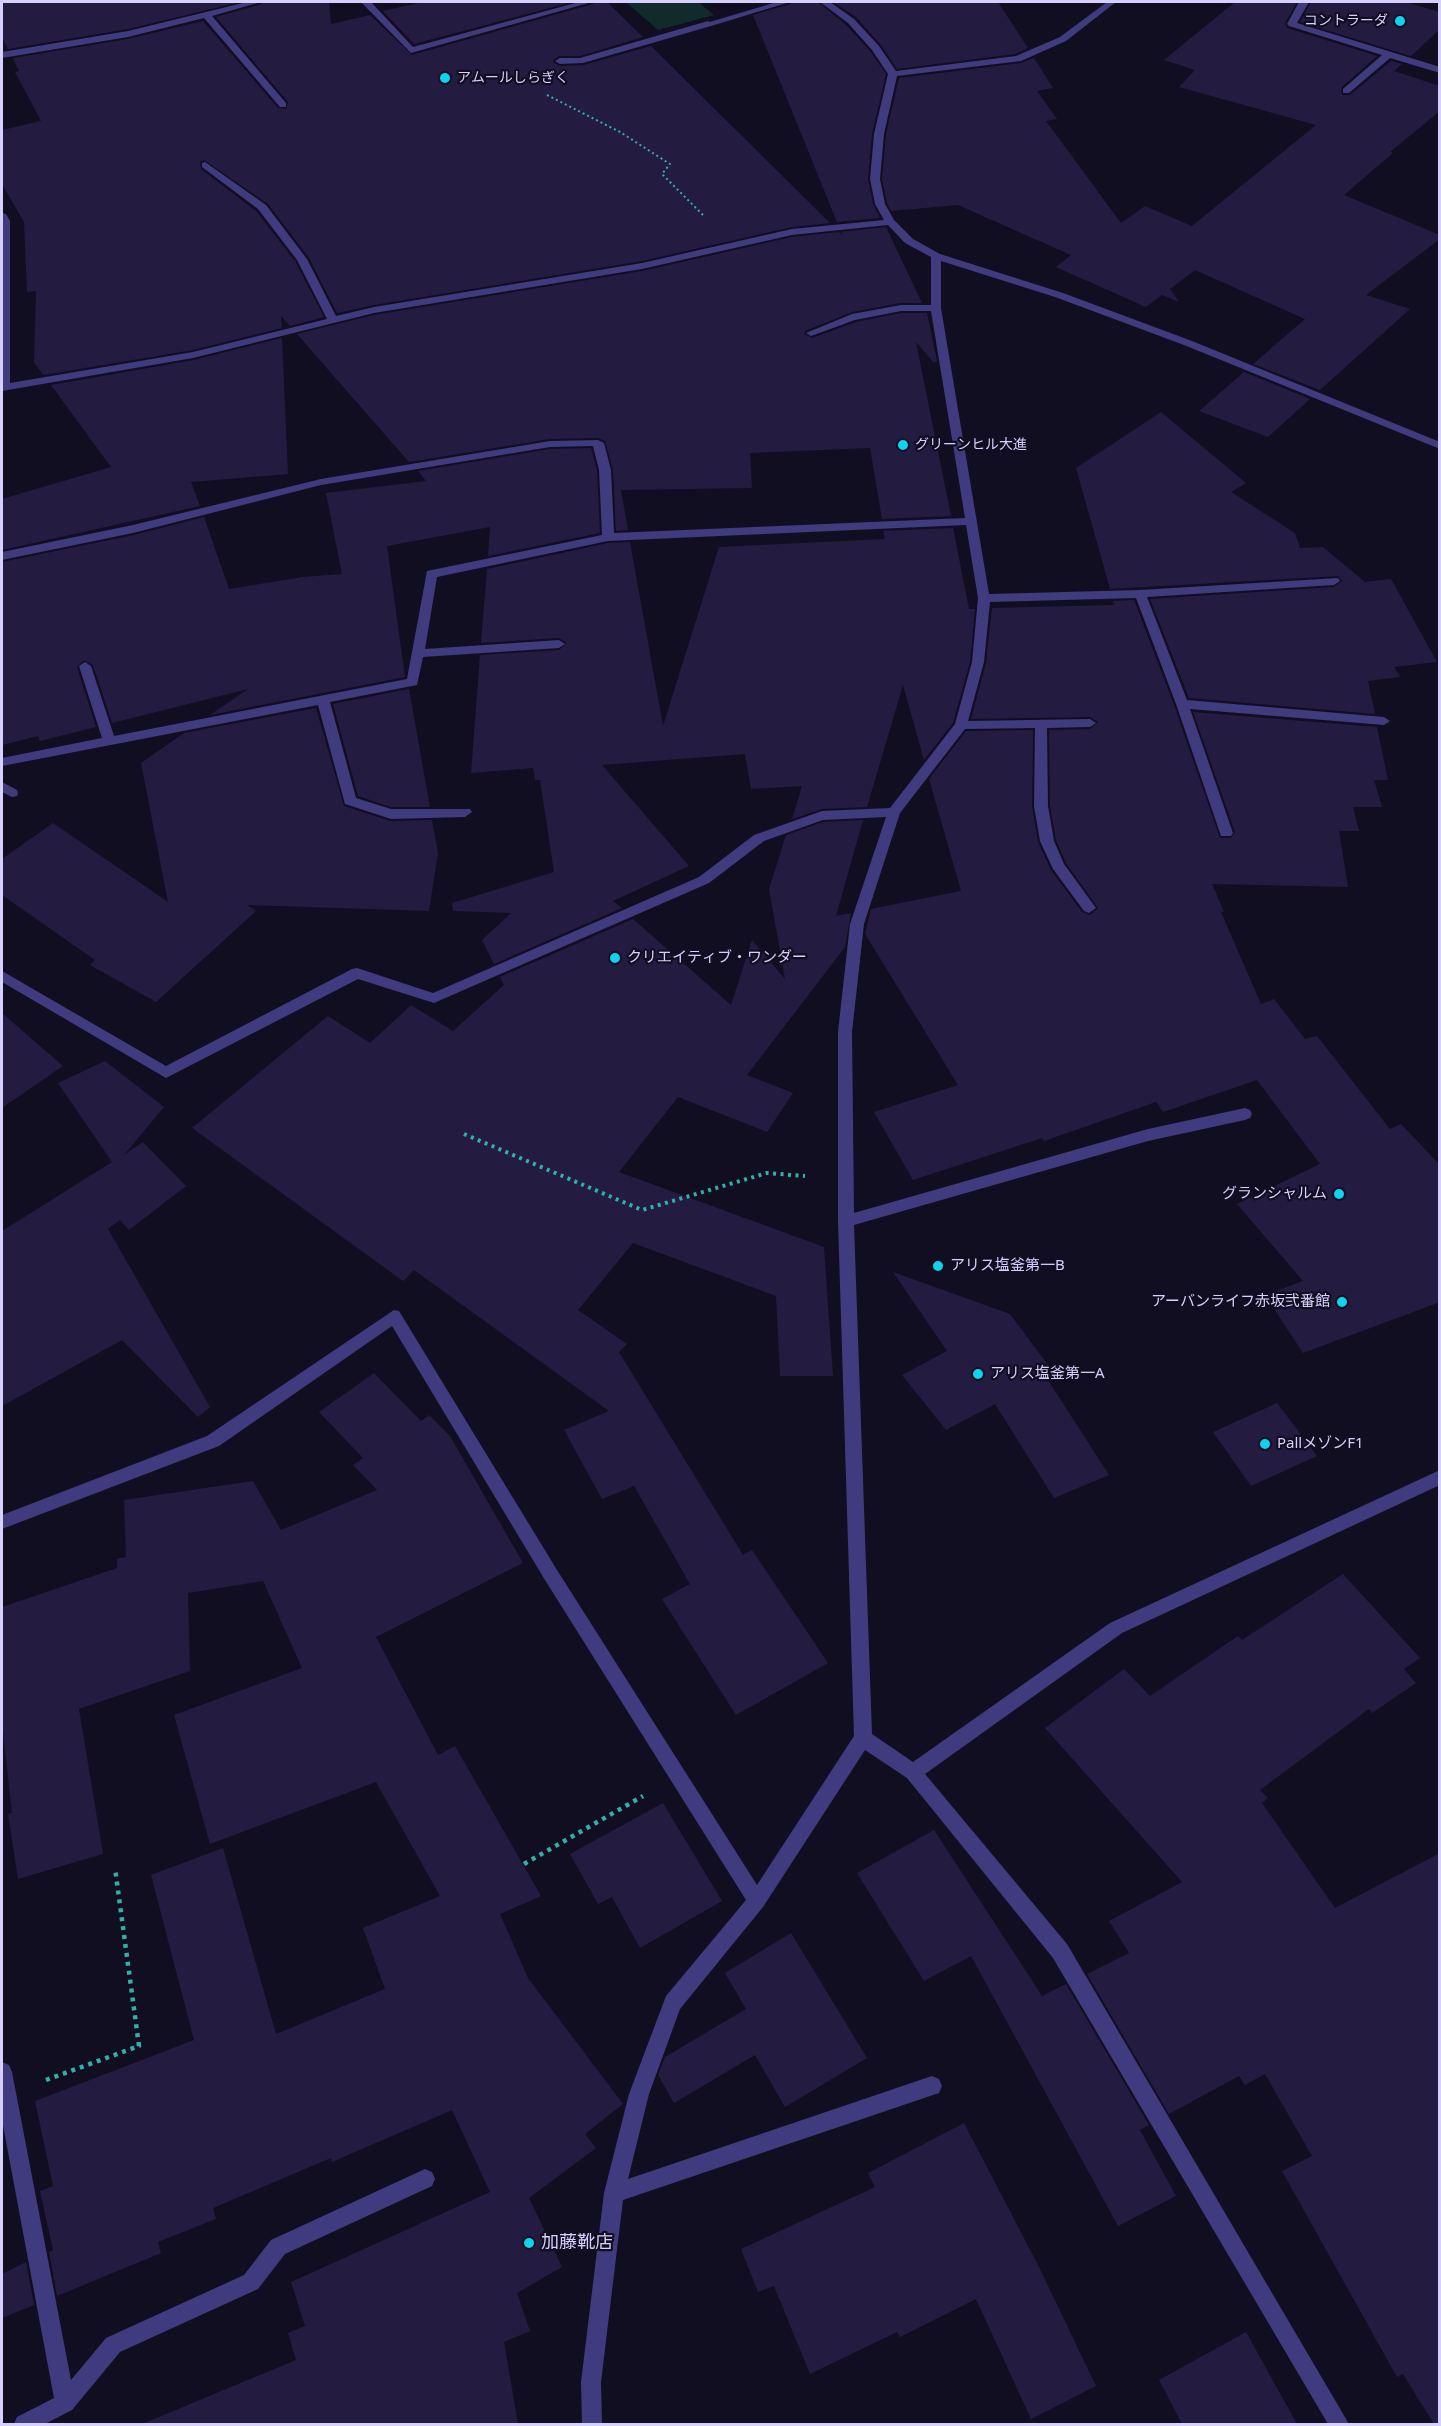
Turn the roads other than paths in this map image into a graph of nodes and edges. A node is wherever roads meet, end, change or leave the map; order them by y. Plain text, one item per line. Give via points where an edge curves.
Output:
1 (256, 2) edge
2 (366, 2) edge
3 (582, 2) edge
4 (785, 2) edge
5 (825, 2) edge
6 (1112, 2) edge
7 (1304, 2) edge
8 (206, 15) junction
9 (1389, 54) junction
10 (2, 55) edge
11 (560, 61) dead end
12 (1440, 70) edge
13 (892, 74) junction
14 (1346, 91) dead end
15 (283, 105) dead end
16 (205, 165) dead end
17 (2, 216) edge
18 (890, 222) junction
19 (936, 256) junction
20 (3, 280) edge
21 (936, 308) junction
22 (332, 319) junction
23 (811, 333) dead end
24 (3, 387) edge
25 (1440, 446) edge
26 (973, 521) junction
27 (608, 537) junction
28 (2, 556) edge
29 (1334, 581) dead end
30 (1140, 594) junction
31 (984, 598) junction
32 (559, 644) dead end
33 (418, 652) junction
34 (85, 666) dead end
35 (323, 700) junction
36 (1182, 704) junction
37 (1384, 721) dead end
38 (1090, 723) dead end
39 (961, 725) junction
40 (1041, 725) junction
41 (109, 741) junction
42 (2, 762) edge
43 (465, 812) dead end
44 (894, 812) junction
45 (1226, 833) dead end
46 (1089, 908) dead end
47 (2, 976) edge
48 (1245, 1114) dead end
49 (846, 1221) junction
50 (1440, 1477) edge
51 (2, 1522) edge
52 (863, 1738) junction
53 (913, 1772) junction
54 (757, 1901) junction
55 (2, 2072) edge
56 (932, 2086) dead end
57 (425, 2179) dead end
58 (614, 2193) junction
59 (65, 2403) junction
60 (24, 2424) edge
61 (592, 2424) edge
62 (1339, 2424) edge

1 - 8 street
2 - 3 street via 411,50
4 - 11 street via 580,61
5 - 13 street via 851,21 876,48
6 - 13 street via 1063,39 1018,59
7 - 9 street via 1293,24
8 - 10 street via 128,34
8 - 15 street
9 - 12 street
9 - 14 street
13 - 18 street via 879,134 875,179 880,204
16 - 22 street via 262,207 302,259
17 - 20 street
18 - 19 street via 909,241
18 - 22 street via 792,232 642,266
19 - 21 street
19 - 25 street via 1059,295 1188,343
20 - 24 street
21 - 23 street via 901,308 852,317
21 - 26 street
22 - 24 street via 193,354
26 - 27 street
26 - 31 street
27 - 28 street via 605,470 598,443 550,444 321,482 133,530
27 - 33 street via 431,574
29 - 30 street
30 - 31 street
30 - 36 street
31 - 39 street via 978,662
32 - 33 street
33 - 35 street via 413,682
34 - 41 street
35 - 41 street
35 - 43 street via 350,801 391,814
36 - 37 street
36 - 45 street
38 - 40 street
39 - 40 street
39 - 44 street
40 - 46 street via 1041,806 1047,841 1058,866
41 - 42 street
44 - 47 street via 822,816 759,838 704,880 434,998 357,973 166,1073
44 - 49 street via 857,924 845,1032
48 - 49 street via 1148,1135
49 - 52 street
50 - 53 street via 1116,1628
51 - 54 street via 213,1441 394,1316 551,1575
52 - 53 street
52 - 54 street
53 - 62 street via 1060,1951
54 - 58 street via 673,2003 639,2094
55 - 59 street
56 - 58 street
57 - 59 street via 278,2247 251,2282 113,2345
58 - 61 street via 591,2382
59 - 60 street

